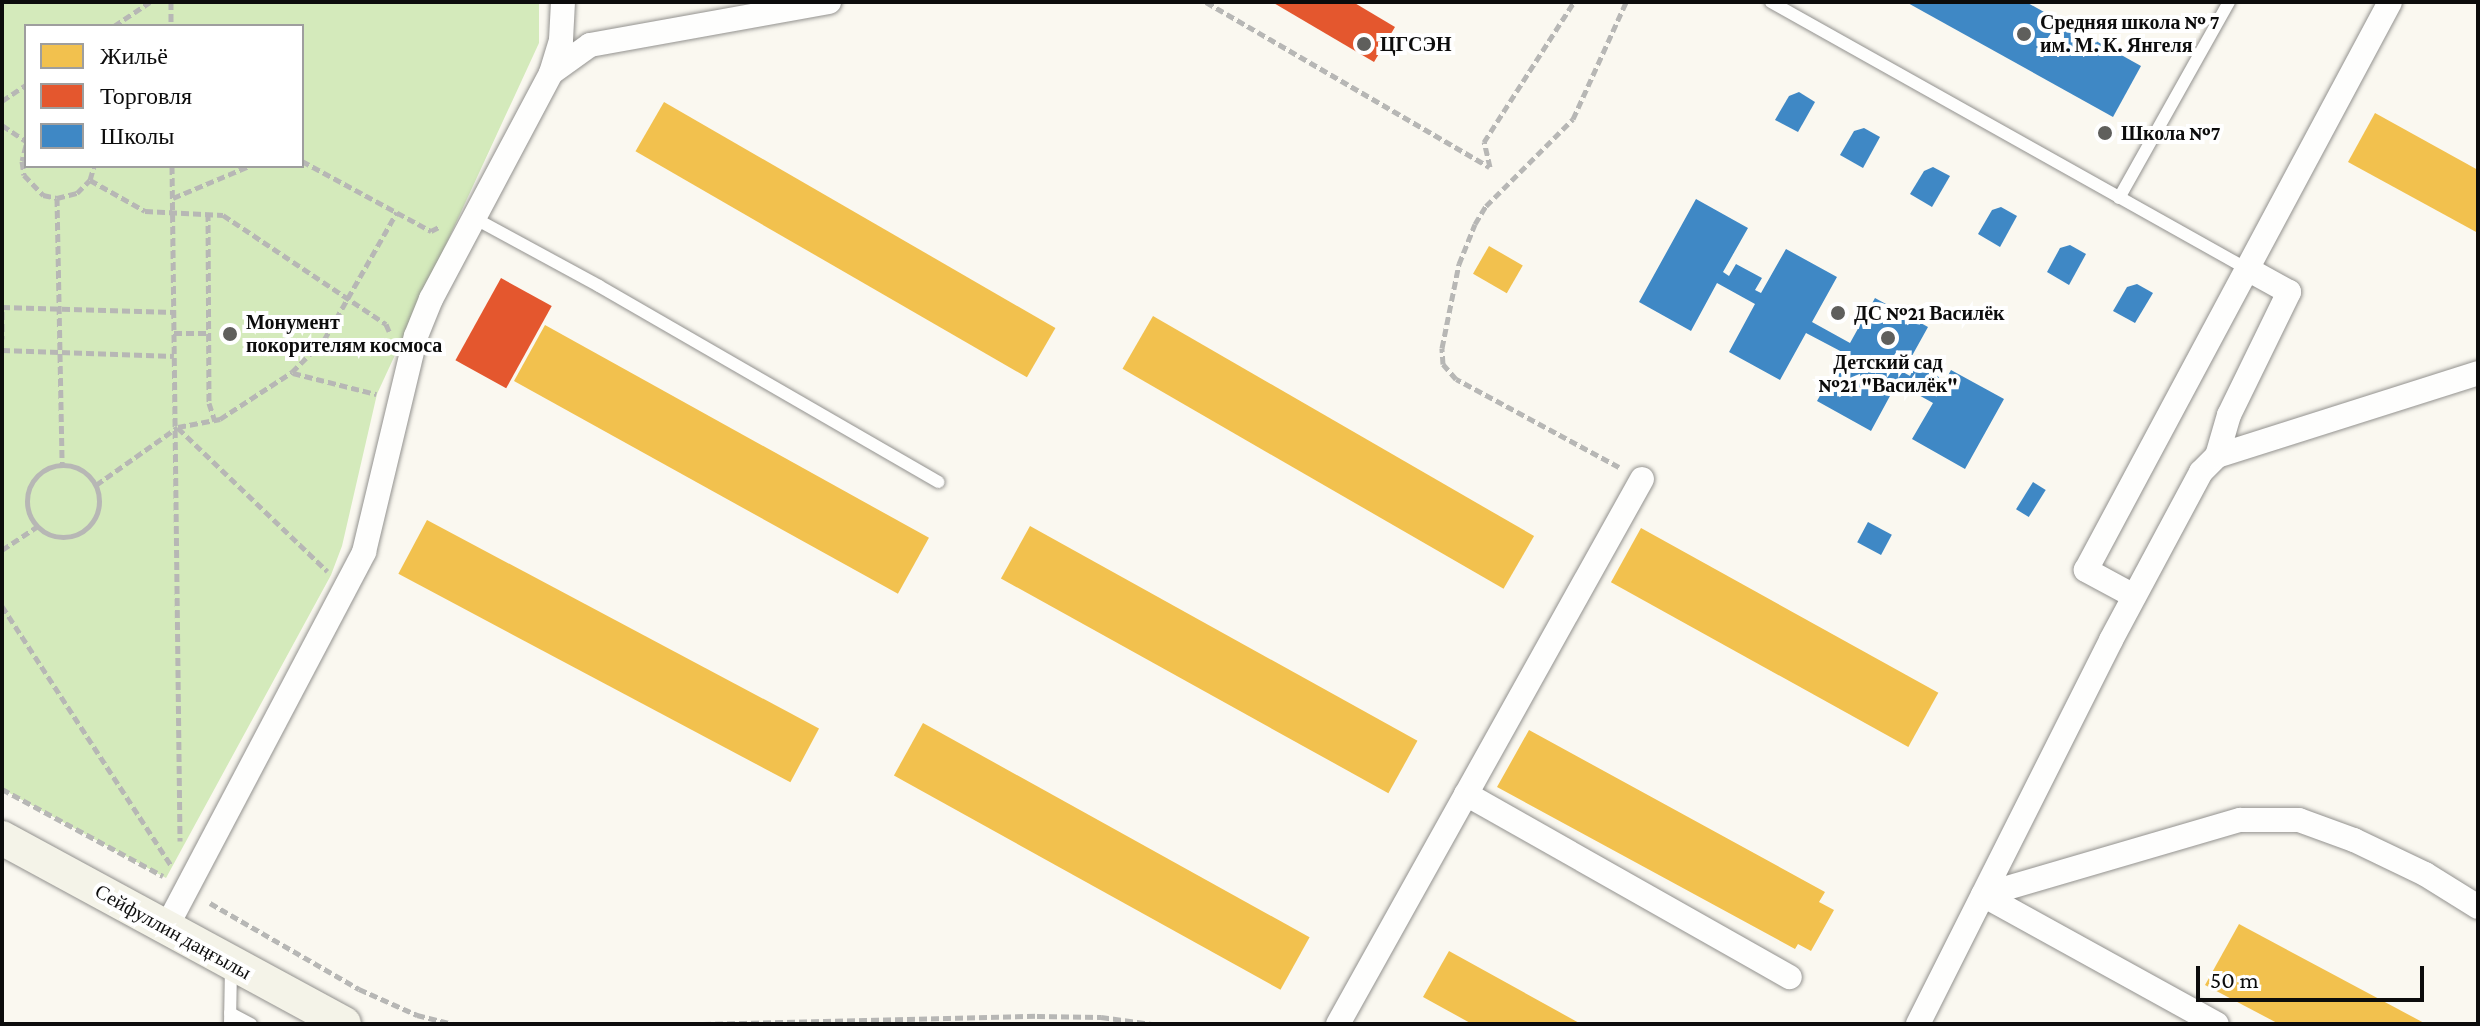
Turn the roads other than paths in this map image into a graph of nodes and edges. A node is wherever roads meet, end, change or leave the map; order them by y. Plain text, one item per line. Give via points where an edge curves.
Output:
1 (563, 2) edge
2 (829, 2) edge
3 (1771, 2) edge
4 (2229, 2) edge
5 (2390, 2) edge
6 (551, 73) junction
7 (2119, 198) junction
8 (474, 218) junction
9 (2249, 270) junction
10 (2478, 373) edge
11 (2217, 456) junction
12 (1642, 479) road end
13 (938, 482) dead end
14 (2134, 596) junction
15 (1466, 794) junction
16 (2, 838) edge
17 (1983, 895) junction
18 (2478, 907) edge
19 (166, 928) junction
20 (231, 964) junction
21 (1790, 977) dead end
22 (230, 1018) edge
23 (251, 1024) edge
24 (344, 1024) edge
25 (1338, 1024) edge
26 (1918, 1024) edge
27 (2217, 1024) edge

1 - 6 street via 561,40
2 - 6 street via 590,45
3 - 7 lane
4 - 7 lane
5 - 9 street
6 - 8 street
7 - 9 lane
8 - 13 lane
8 - 19 street via 416,336 364,552
9 - 11 street via 2289,292 2229,415
9 - 14 street via 2086,570
10 - 11 street
11 - 14 street via 2201,472
12 - 15 street
14 - 17 street
15 - 21 street
15 - 25 street
16 - 19 street, Сейфуллин даңғылы
17 - 18 street via 2240,820 2299,820 2425,874
17 - 26 street
17 - 27 street
19 - 20 street, Сейфуллин даңғылы
20 - 22 lane
20 - 24 street, Сейфуллин даңғылы
22 - 23 lane

